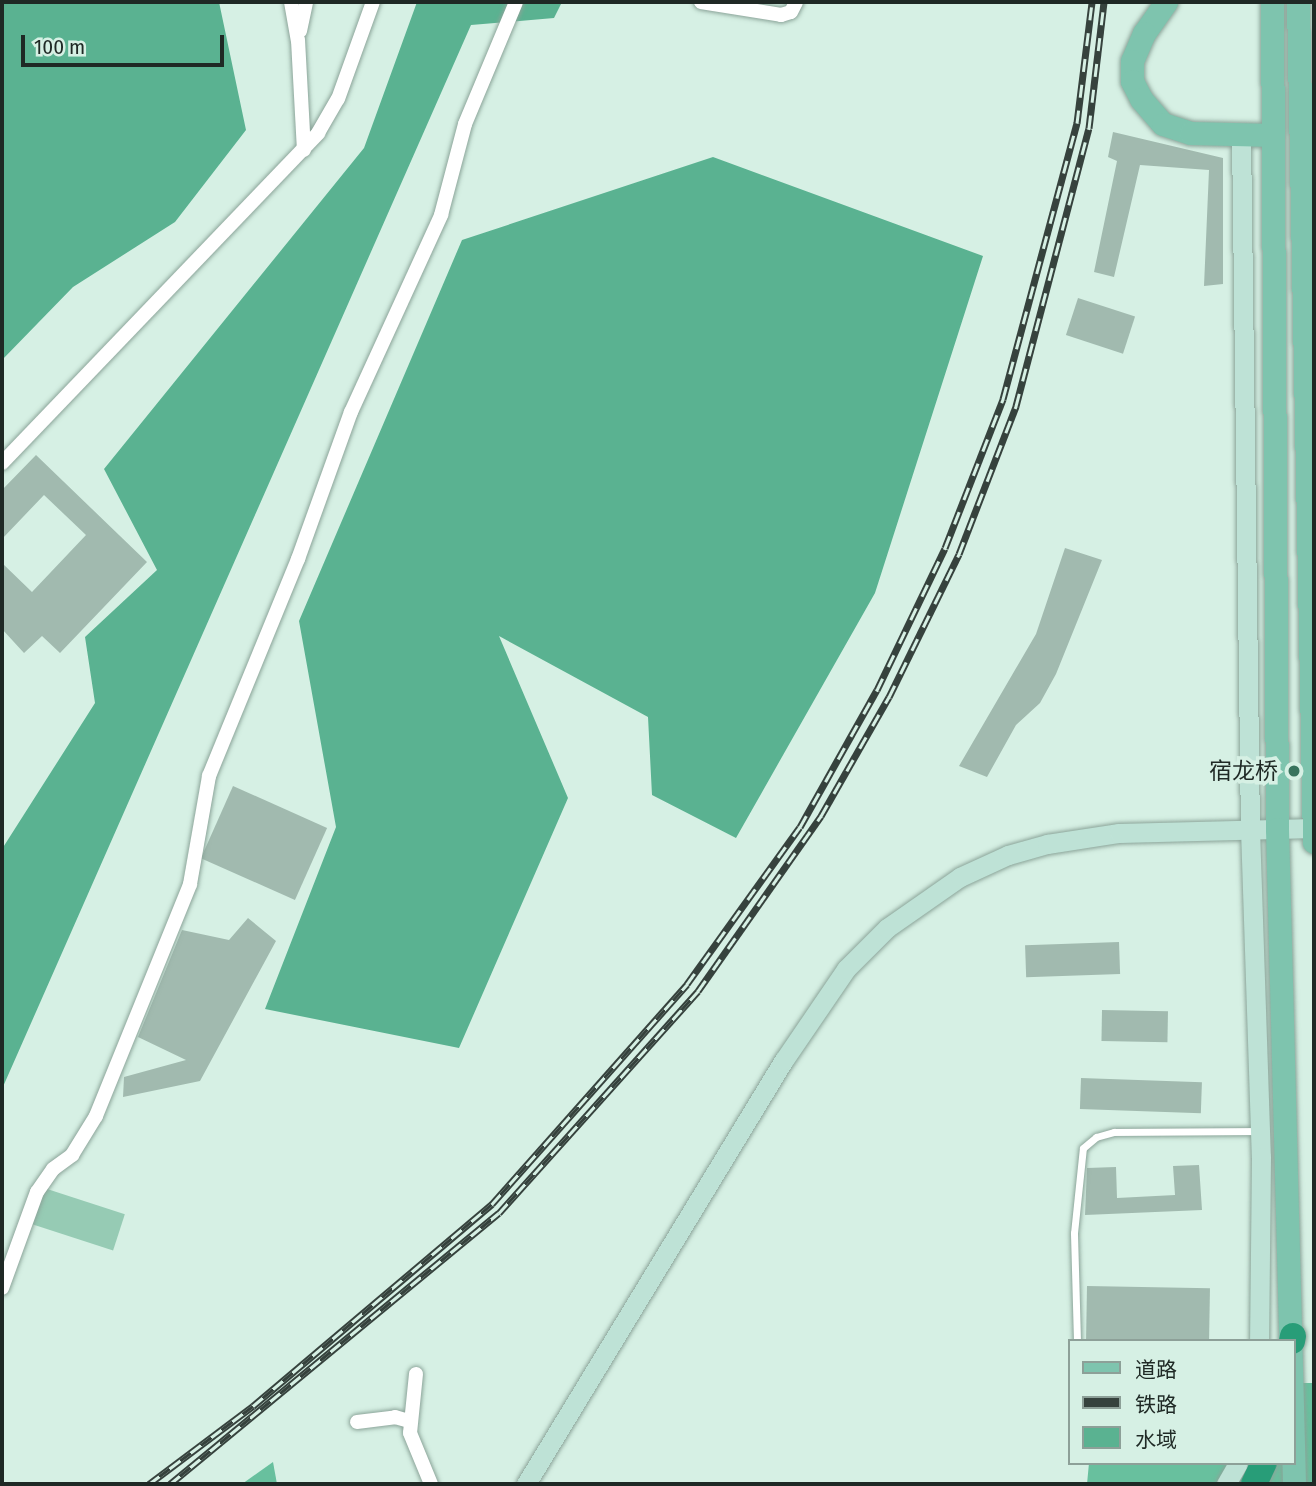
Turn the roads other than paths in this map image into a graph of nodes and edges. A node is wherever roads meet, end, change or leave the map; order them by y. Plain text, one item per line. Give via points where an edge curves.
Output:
1 (290, 2) edge
2 (306, 2) edge
3 (373, 2) edge
4 (516, 2) edge
5 (701, 2) edge
6 (796, 2) edge
7 (1166, 2) edge
8 (1272, 2) edge
9 (1298, 2) edge
10 (298, 40) junction
11 (1307, 133) edge
12 (1241, 135) junction
13 (1273, 135) junction
14 (304, 150) junction
15 (2, 463) edge
16 (1278, 828) junction
17 (1314, 828) edge
18 (1250, 829) junction
19 (1314, 842) edge
20 (1260, 1131) junction
21 (2, 1288) edge
22 (1293, 1338) edge
23 (1077, 1339) edge
24 (1259, 1339) edge
25 (416, 1374) dead end
26 (409, 1421) junction
27 (356, 1422) dead end
28 (1237, 1465) edge
29 (1263, 1465) edge
30 (1294, 1465) edge
31 (431, 1484) edge
32 (526, 1484) edge
33 (1226, 1484) edge
34 (1254, 1484) edge
35 (1294, 1484) edge

1 - 10 street
2 - 10 street
3 - 14 street via 338,99
4 - 21 street via 465,124 442,215 351,412 298,559 209,776 190,884 96,1116 72,1155 53,1169 37,1192
5 - 6 street via 781,15 791,12
7 - 12 main road via 1144,33 1132,61 1132,81 1141,99 1163,124 1191,133
8 - 13 main road
9 - 11 main road
10 - 14 street
11 - 17 main road
12 - 13 main road
12 - 18 street
13 - 16 main road
14 - 15 street
16 - 17 street
16 - 18 street
16 - 22 main road
17 - 19 main road
18 - 20 street
18 - 32 street via 1119,833 1008,855 927,896 887,928 846,969 784,1059
20 - 23 lane via 1114,1132 1096,1137 1083,1148 1074,1233
20 - 24 street
25 - 26 street
26 - 27 street via 395,1417
26 - 31 street
28 - 33 street
29 - 34 highway
30 - 35 main road

